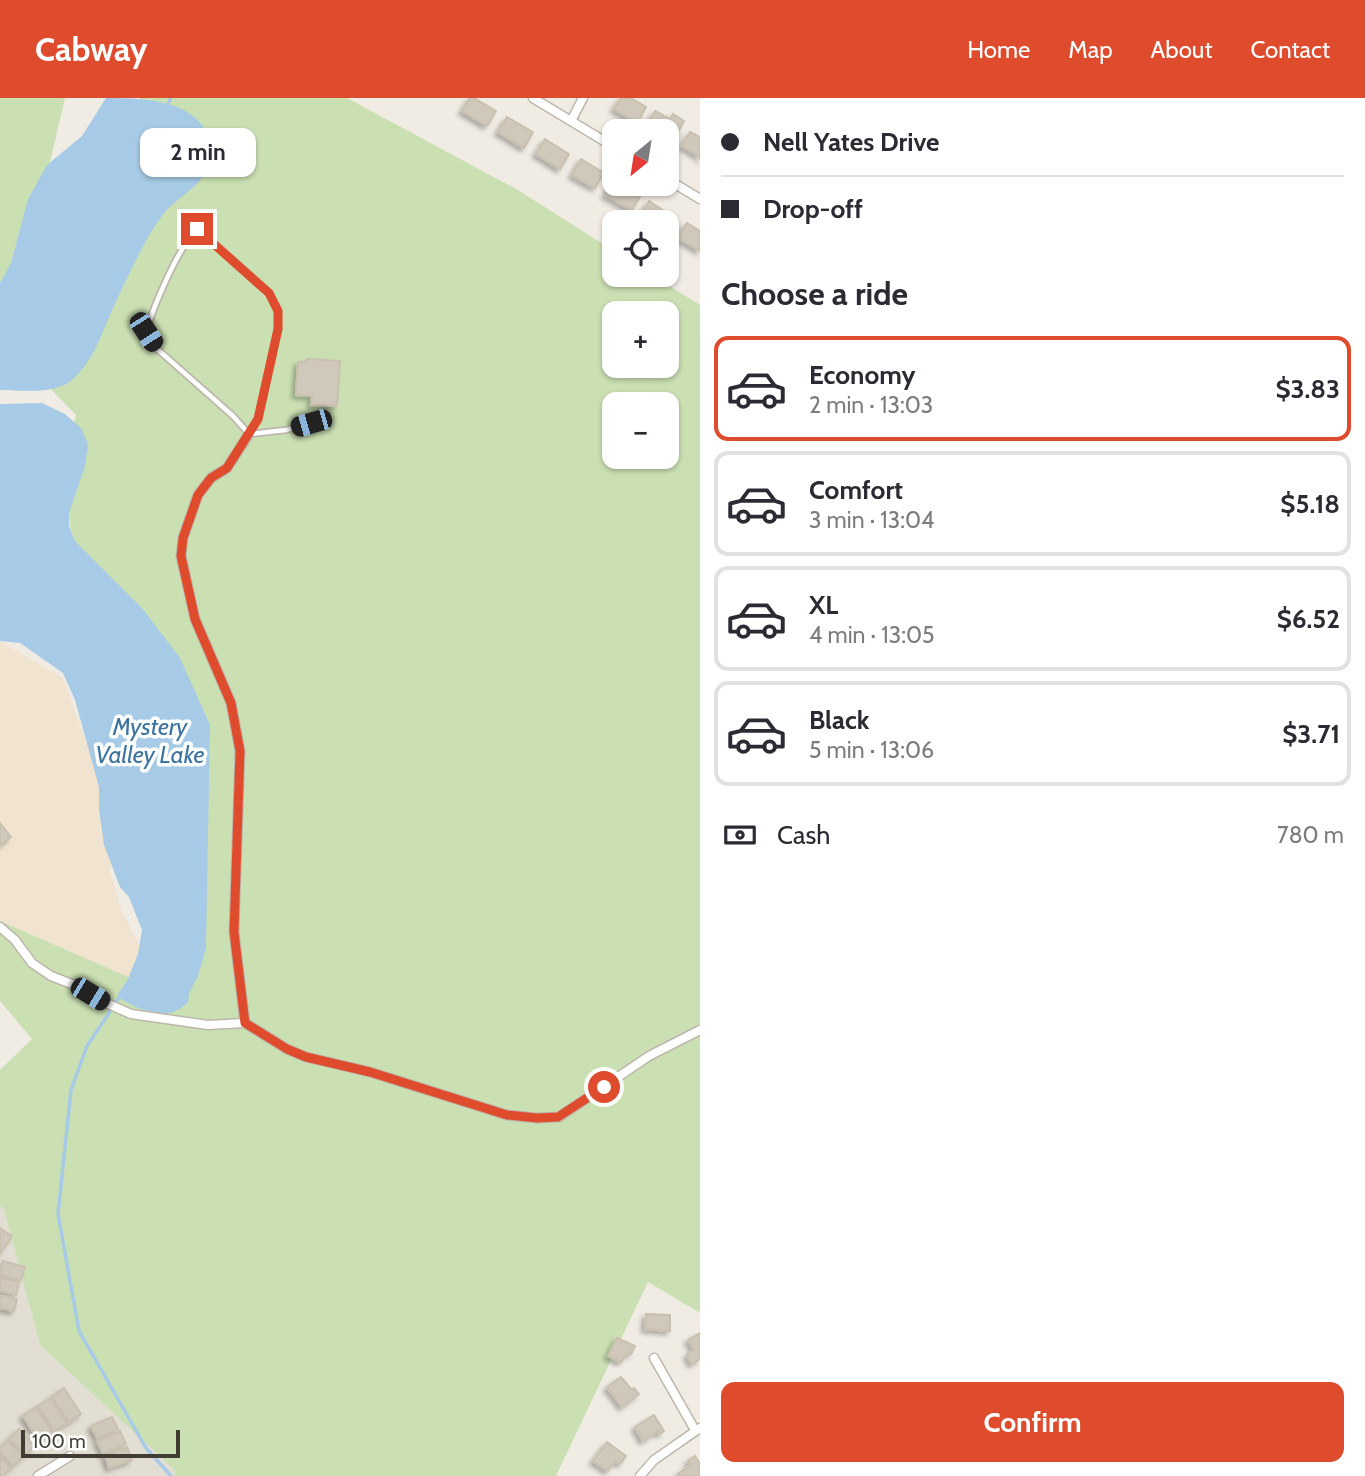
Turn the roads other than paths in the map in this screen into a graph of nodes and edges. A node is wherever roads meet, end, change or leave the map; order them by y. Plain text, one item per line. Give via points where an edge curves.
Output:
1 (533, 98) edge
2 (583, 98) edge
3 (570, 121) junction
4 (602, 140) edge
5 (679, 186) edge
6 (700, 199) edge
7 (311, 423) dead end
8 (249, 434) junction
9 (0, 927) edge
10 (245, 1023) junction
11 (700, 1030) edge
12 (654, 1358) dead end
13 (697, 1429) edge
14 (70, 1456) dead end
15 (38, 1476) edge
16 (640, 1476) edge

1 - 3 street
2 - 3 street
3 - 4 street
5 - 6 street
7 - 8 lane
8 - 8 lane via 258,419 278,311 269,293 197,229 173,269 146,332 156,348
8 - 10 street via 227,468 211,478 198,495 181,556 195,619 231,703 240,751 234,932
9 - 10 street via 51,976 131,1014 208,1025
10 - 11 street via 306,1057 507,1115 537,1118 558,1117 649,1056
12 - 13 street
13 - 16 street
14 - 15 street

